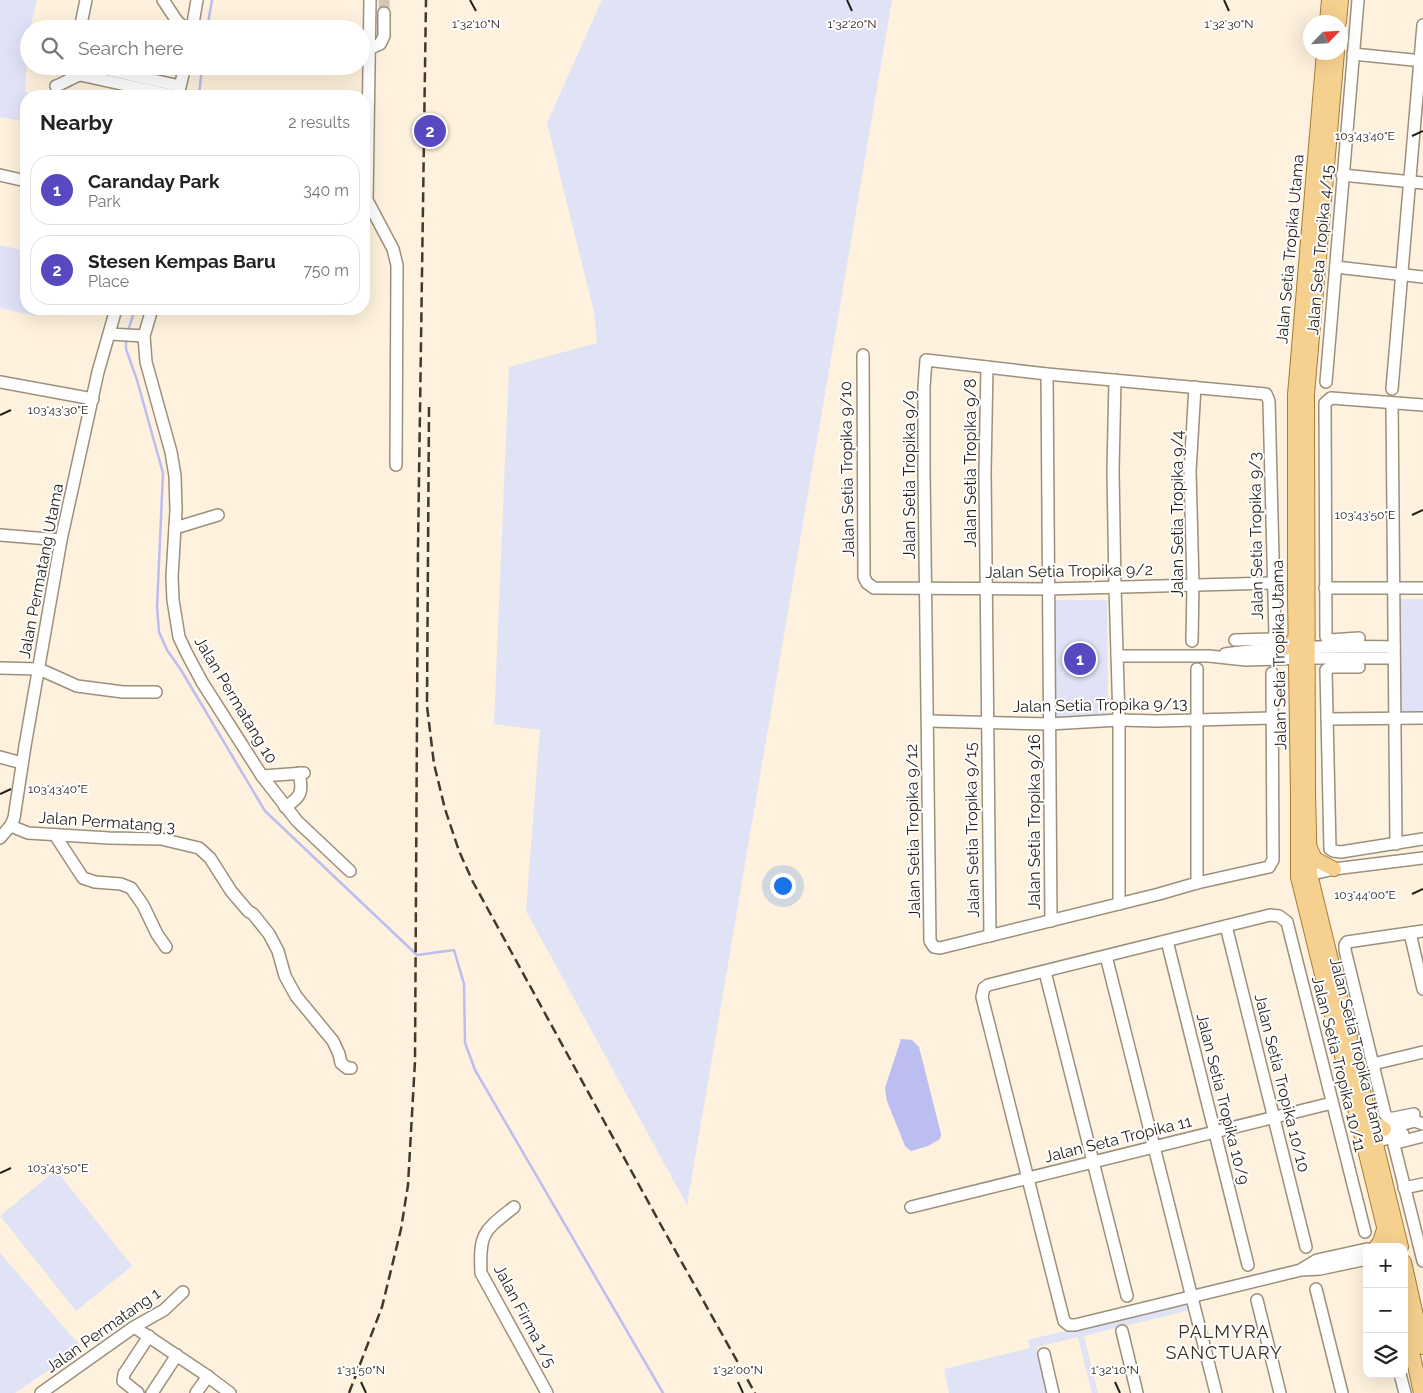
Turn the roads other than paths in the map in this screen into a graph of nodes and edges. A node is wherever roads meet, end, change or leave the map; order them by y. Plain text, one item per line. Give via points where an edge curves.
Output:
1 (86, 0) edge
2 (163, 0) edge
3 (370, 0) edge
4 (1329, 0) edge
5 (1341, 0) edge
6 (1358, 0) edge
7 (197, 2) edge
8 (384, 13) tunnel mouth
9 (1328, 15) edge
10 (1340, 15) edge
11 (82, 20) edge
12 (176, 20) edge
13 (192, 20) edge
14 (370, 20) edge
15 (1423, 25) edge
16 (370, 49) edge
17 (1353, 54) junction
18 (1323, 60) edge
19 (1336, 60) edge
20 (1422, 61) edge
21 (80, 75) edge
22 (80, 75) edge
23 (119, 75) edge
24 (183, 75) edge
25 (369, 75) edge
26 (56, 86) dead end
27 (162, 90) edge
28 (168, 90) edge
29 (179, 90) edge
30 (368, 90) edge
31 (0, 174) edge
32 (1342, 175) junction
33 (20, 179) edge
34 (1409, 182) junction
35 (1423, 183) edge
36 (370, 206) edge
37 (1336, 267) junction
38 (1401, 276) junction
39 (1423, 278) edge
40 (116, 315) edge
41 (150, 315) edge
42 (114, 334) junction
43 (142, 336) junction
44 (863, 355) dead end
45 (987, 367) junction
46 (1048, 374) junction
47 (1115, 380) junction
48 (0, 382) edge
49 (1326, 382) dead end
50 (1195, 387) junction
51 (1392, 389) dead end
52 (93, 399) junction
53 (1392, 403) junction
54 (1423, 405) edge
55 (396, 465) dead end
56 (218, 516) dead end
57 (175, 528) junction
58 (0, 535) edge
59 (61, 540) junction
60 (867, 583) joint
61 (1193, 584) junction
62 (1273, 584) junction
63 (1115, 587) junction
64 (1325, 588) junction
65 (1423, 588) edge
66 (926, 589) junction
67 (986, 589) junction
68 (1048, 589) junction
69 (1393, 589) junction
70 (1359, 638) dead end
71 (1235, 640) dead end
72 (1192, 641) dead end
73 (1290, 652) junction
74 (1394, 652) junction
75 (1117, 656) junction
76 (1359, 667) dead end
77 (0, 668) edge
78 (39, 669) junction
79 (1197, 669) dead end
80 (1272, 673) dead end
81 (156, 692) dead end
82 (1272, 718) junction
83 (1394, 718) junction
84 (1423, 718) edge
85 (1327, 719) junction
86 (1118, 720) junction
87 (1197, 720) junction
88 (928, 721) junction
89 (987, 723) junction
90 (1050, 724) junction
91 (0, 757) edge
92 (22, 763) junction
93 (262, 776) junction
94 (285, 807) junction
95 (10, 826) junction
96 (55, 835) junction
97 (0, 838) edge
98 (1423, 839) edge
99 (1396, 844) junction
100 (1310, 848) junction
101 (1423, 858) edge
102 (1334, 869) junction
103 (350, 871) dead end
104 (1304, 876) junction
105 (1197, 883) junction
106 (1118, 904) junction
107 (1051, 921) junction
108 (1226, 926) junction
109 (1423, 931) edge
110 (1410, 932) junction
111 (990, 936) junction
112 (1167, 941) junction
113 (166, 947) dead end
114 (1106, 956) junction
115 (1045, 972) junction
116 (1423, 988) edge
117 (1423, 1052) edge
118 (1373, 1064) junction
119 (351, 1068) dead end
120 (1332, 1102) junction
121 (1414, 1114) dead end
122 (1274, 1118) junction
123 (1423, 1125) edge
124 (1215, 1132) junction
125 (1377, 1135) junction
126 (1423, 1136) edge
127 (1154, 1146) junction
128 (1093, 1161) junction
129 (1027, 1178) junction
130 (1423, 1184) edge
131 (1404, 1188) junction
132 (514, 1207) dead end
133 (911, 1207) dead end
134 (1365, 1232) dead end
135 (1383, 1243) edge
136 (1388, 1243) edge
137 (1306, 1247) dead end
138 (1363, 1251) edge
139 (1350, 1258) junction
140 (1363, 1259) edge
141 (1423, 1261) edge
142 (1248, 1265) dead end
143 (1408, 1280) edge
144 (1316, 1289) dead end
145 (183, 1292) dead end
146 (1127, 1296) dead end
147 (1192, 1297) junction
148 (1257, 1300) dead end
149 (134, 1327) junction
150 (1122, 1331) dead end
151 (1408, 1332) edge
152 (149, 1336) junction
153 (1423, 1347) edge
154 (1044, 1354) dead end
155 (177, 1355) junction
156 (208, 1376) junction
157 (1401, 1378) edge
158 (41, 1393) edge
159 (138, 1393) edge
160 (152, 1393) edge
161 (196, 1393) edge
162 (230, 1393) edge
163 (547, 1393) edge
164 (1053, 1393) edge
165 (1137, 1393) edge
166 (1216, 1393) edge
167 (1280, 1393) edge
168 (1342, 1393) edge
169 (1405, 1393) edge
170 (1422, 1393) edge

1 - 11 street
2 - 12 street
3 - 14 street
4 - 9 main road
5 - 10 main road
6 - 17 street, Jalan Seta Tropika 4/15
7 - 13 street
8 - 16 street via 384,36 380,44
15 - 20 street
17 - 20 street
17 - 32 street, Jalan Seta Tropika 4/15
18 - 73 main road, Jalan Setia Tropika Utama via 1295,395
19 - 73 main road, Jalan Setia Tropika Utama via 1307,394
20 - 34 street
21 - 27 street
22 - 26 street
23 - 28 street
24 - 29 street
25 - 30 street
31 - 33 street
32 - 34 street
32 - 37 street, Jalan Seta Tropika 4/15
34 - 35 street
34 - 38 street
36 - 55 street via 393,249 397,265
37 - 38 street
37 - 49 street, Jalan Seta Tropika 4/15
38 - 39 street
38 - 51 street
40 - 42 street, Jalan Permatang Utama
41 - 43 street
42 - 43 street
42 - 52 street, Jalan Permatang Utama
43 - 57 street, Jalan Permatang 10 via 171,452 175,476
44 - 60 street, Jalan Setia Tropika 9/10 via 864,577
45 - 46 street
45 - 66 street, Jalan Setia Tropika 9/9 via 926,360
45 - 67 street, Jalan Setia Tropika 9/8
46 - 47 street
46 - 68 street, Jalan Setia Tropika 9/16
47 - 50 street
47 - 63 street
48 - 52 street
50 - 61 street, Jalan Setia Tropika 9/4 via 1190,471
50 - 62 street, Jalan Setia Tropika 9/3 via 1266,394 1270,401
52 - 59 street, Jalan Permatang Utama
53 - 54 street
53 - 64 street via 1331,398 1325,403
53 - 69 street
56 - 57 street
57 - 93 street, Jalan Permatang 10 via 173,600 180,637 202,682
58 - 59 street
59 - 78 street, Jalan Permatang Utama
60 - 66 street, Jalan Setia Tropika 9/2 via 874,588
61 - 62 street, Jalan Setia Tropika 9/2
61 - 63 street, Jalan Setia Tropika 9/2
61 - 72 street, Jalan Setia Tropika 9/4
62 - 71 street, Jalan Setia Tropika 9/3 via 1275,637 1271,640
63 - 68 street, Jalan Setia Tropika 9/2
63 - 75 street
64 - 69 street
64 - 70 street via 1327,639
65 - 69 street
66 - 67 street, Jalan Setia Tropika 9/2
66 - 88 street, Jalan Setia Tropika 9/9
67 - 68 street, Jalan Setia Tropika 9/2
67 - 89 street, Jalan Setia Tropika 9/8
68 - 90 street, Jalan Setia Tropika 9/16
69 - 74 street
73 - 74 street
73 - 75 street
73 - 100 main road, Jalan Setia Tropika Utama
73 - 104 main road, Jalan Setia Tropika Utama via 1296,676 1298,794
74 - 83 street
75 - 86 street
76 - 85 street via 1327,669
77 - 78 street
78 - 81 street via 77,686
78 - 92 street, Jalan Permatang Utama
79 - 87 street
80 - 82 street
82 - 87 street, Jalan Setia Tropika 9/13
82 - 105 street via 1273,860 1269,867 1258,871
83 - 84 street
83 - 85 street
83 - 99 street
85 - 99 street via 1329,845 1337,852
86 - 87 street, Jalan Setia Tropika 9/13
86 - 90 street, Jalan Setia Tropika 9/13
86 - 106 street
87 - 105 street
88 - 89 street, Jalan Setia Tropika 9/13
88 - 111 street, Jalan Setia Tropika 9/12 via 930,940 934,947 940,948
89 - 90 street, Jalan Setia Tropika 9/13
89 - 111 street, Jalan Setia Tropika 9/15
90 - 107 street, Jalan Setia Tropika 9/16
91 - 92 street
92 - 95 street, Jalan Permatang Utama
93 - 94 street, Jalan Permatang 10
93 - 94 street via 302,773 299,795 295,802
94 - 103 street, Jalan Permatang 10
95 - 96 street, Jalan Permatang 3 via 22,832
95 - 97 street, Jalan Permatang Utama
96 - 113 street via 82,878 131,888
96 - 119 street, Jalan Permatang 3 via 161,839 199,848 206,853 231,891 268,934 296,996 333,1041 342,1063
98 - 99 street
100 - 102 main road via 1315,858
100 - 104 main road, Jalan Setia Tropika Utama
101 - 102 street
102 - 104 street
104 - 125 main road, Jalan Setia Tropika Utama
105 - 106 street
106 - 107 street
107 - 111 street
108 - 112 street
108 - 120 street, Jalan Setia Tropika 10/11 via 1270,915 1279,916 1287,922
108 - 122 street, Jalan Setia Tropika 10/10
109 - 110 street
110 - 116 street
110 - 118 street via 1347,942 1345,945
112 - 114 street
112 - 124 street, Jalan Setia Tropika 10/9
114 - 115 street
114 - 127 street
115 - 128 street
115 - 129 street via 988,985 982,993
117 - 118 street
118 - 125 street
120 - 122 street, Jalan Seta Tropika 11
120 - 134 street, Jalan Setia Tropika 10/11
121 - 125 street via 1389,1119
122 - 124 street, Jalan Seta Tropika 11
122 - 137 street, Jalan Setia Tropika 10/10
123 - 125 street via 1416,1121 1402,1130
124 - 127 street, Jalan Seta Tropika 11
124 - 142 street, Jalan Setia Tropika 10/9
125 - 126 street
125 - 131 street
125 - 135 main road, Jalan Setia Tropika Utama via 1384,1229 1380,1242
125 - 136 main road, Jalan Setia Tropika Utama
127 - 128 street, Jalan Seta Tropika 11
127 - 147 street
128 - 129 street, Jalan Seta Tropika 11
128 - 146 street
129 - 133 street, Jalan Seta Tropika 11
129 - 147 street via 1064,1321 1069,1325
130 - 131 street
131 - 141 street
132 - 163 street, Jalan Firma 1/5 via 488,1228 482,1241 481,1273
138 - 139 street
139 - 140 street
139 - 147 street via 1317,1260 1301,1270
143 - 153 main road
144 - 168 street
145 - 149 street, Jalan Permatang 1 via 164,1310
147 - 166 street
148 - 167 street
149 - 152 street
149 - 158 street, Jalan Permatang 1
150 - 165 street
151 - 170 main road
152 - 155 street
152 - 159 street via 124,1374 124,1381
154 - 164 street
155 - 156 street
155 - 160 street
156 - 161 street
156 - 162 street
157 - 169 street

